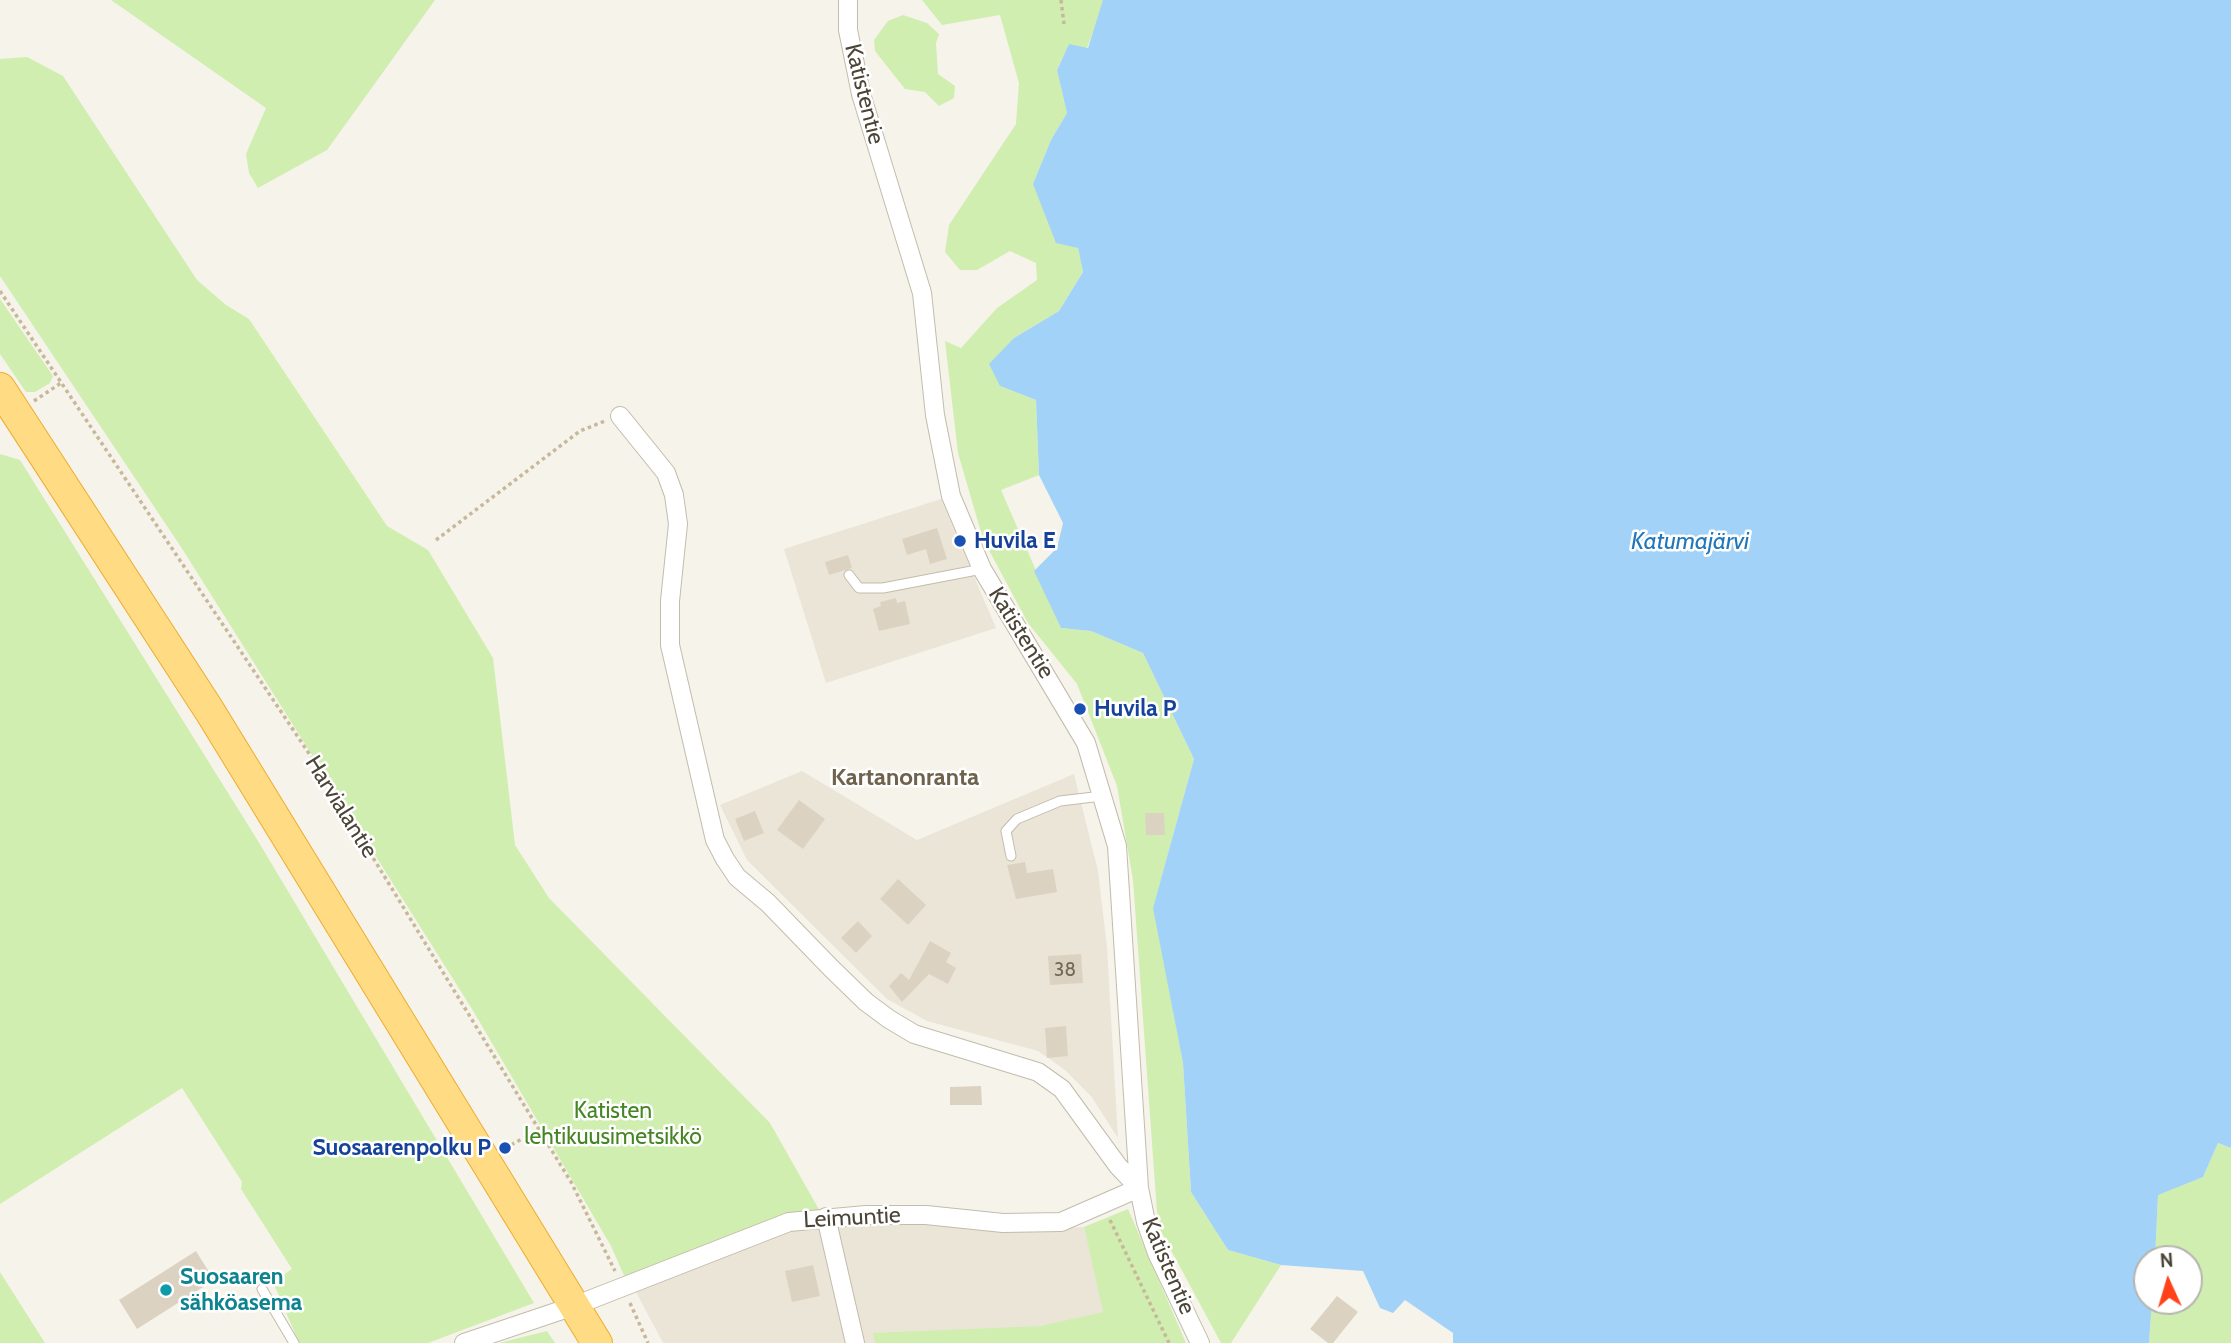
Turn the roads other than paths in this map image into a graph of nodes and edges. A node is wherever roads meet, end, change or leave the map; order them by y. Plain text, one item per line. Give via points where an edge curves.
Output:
1 (848, 0) edge
2 (0, 388) edge
3 (620, 416) road end
4 (8, 418) edge
5 (982, 569) junction
6 (849, 575) dead end
7 (1102, 796) junction
8 (1011, 856) dead end
9 (1139, 1188) junction
10 (826, 1217) junction
11 (262, 1289) dead end
12 (574, 1306) junction
13 (294, 1343) edge
14 (464, 1343) edge
15 (597, 1343) edge
16 (855, 1343) edge
17 (1200, 1343) edge

1 - 5 street, Katistentie via 848,30 861,94 922,293 935,415 951,496
2 - 4 highway
3 - 9 street, Katistentie via 666,473 674,495 678,524 670,645 715,840 737,877 889,1019 935,1041 1038,1072 1062,1089
4 - 12 highway via 209,710
5 - 6 lane via 883,588 859,588
5 - 7 street, Katistentie via 1086,743
7 - 8 lane via 1060,801 1017,819 1006,831
7 - 9 street, Katistentie via 1117,846
9 - 10 street, Leimuntie via 1060,1222 967,1222 926,1215
9 - 17 street, Katistentie via 1157,1253
10 - 12 street, Leimuntie via 789,1222
10 - 16 street
11 - 13 lane
12 - 14 street, Leimuntie
12 - 15 highway

